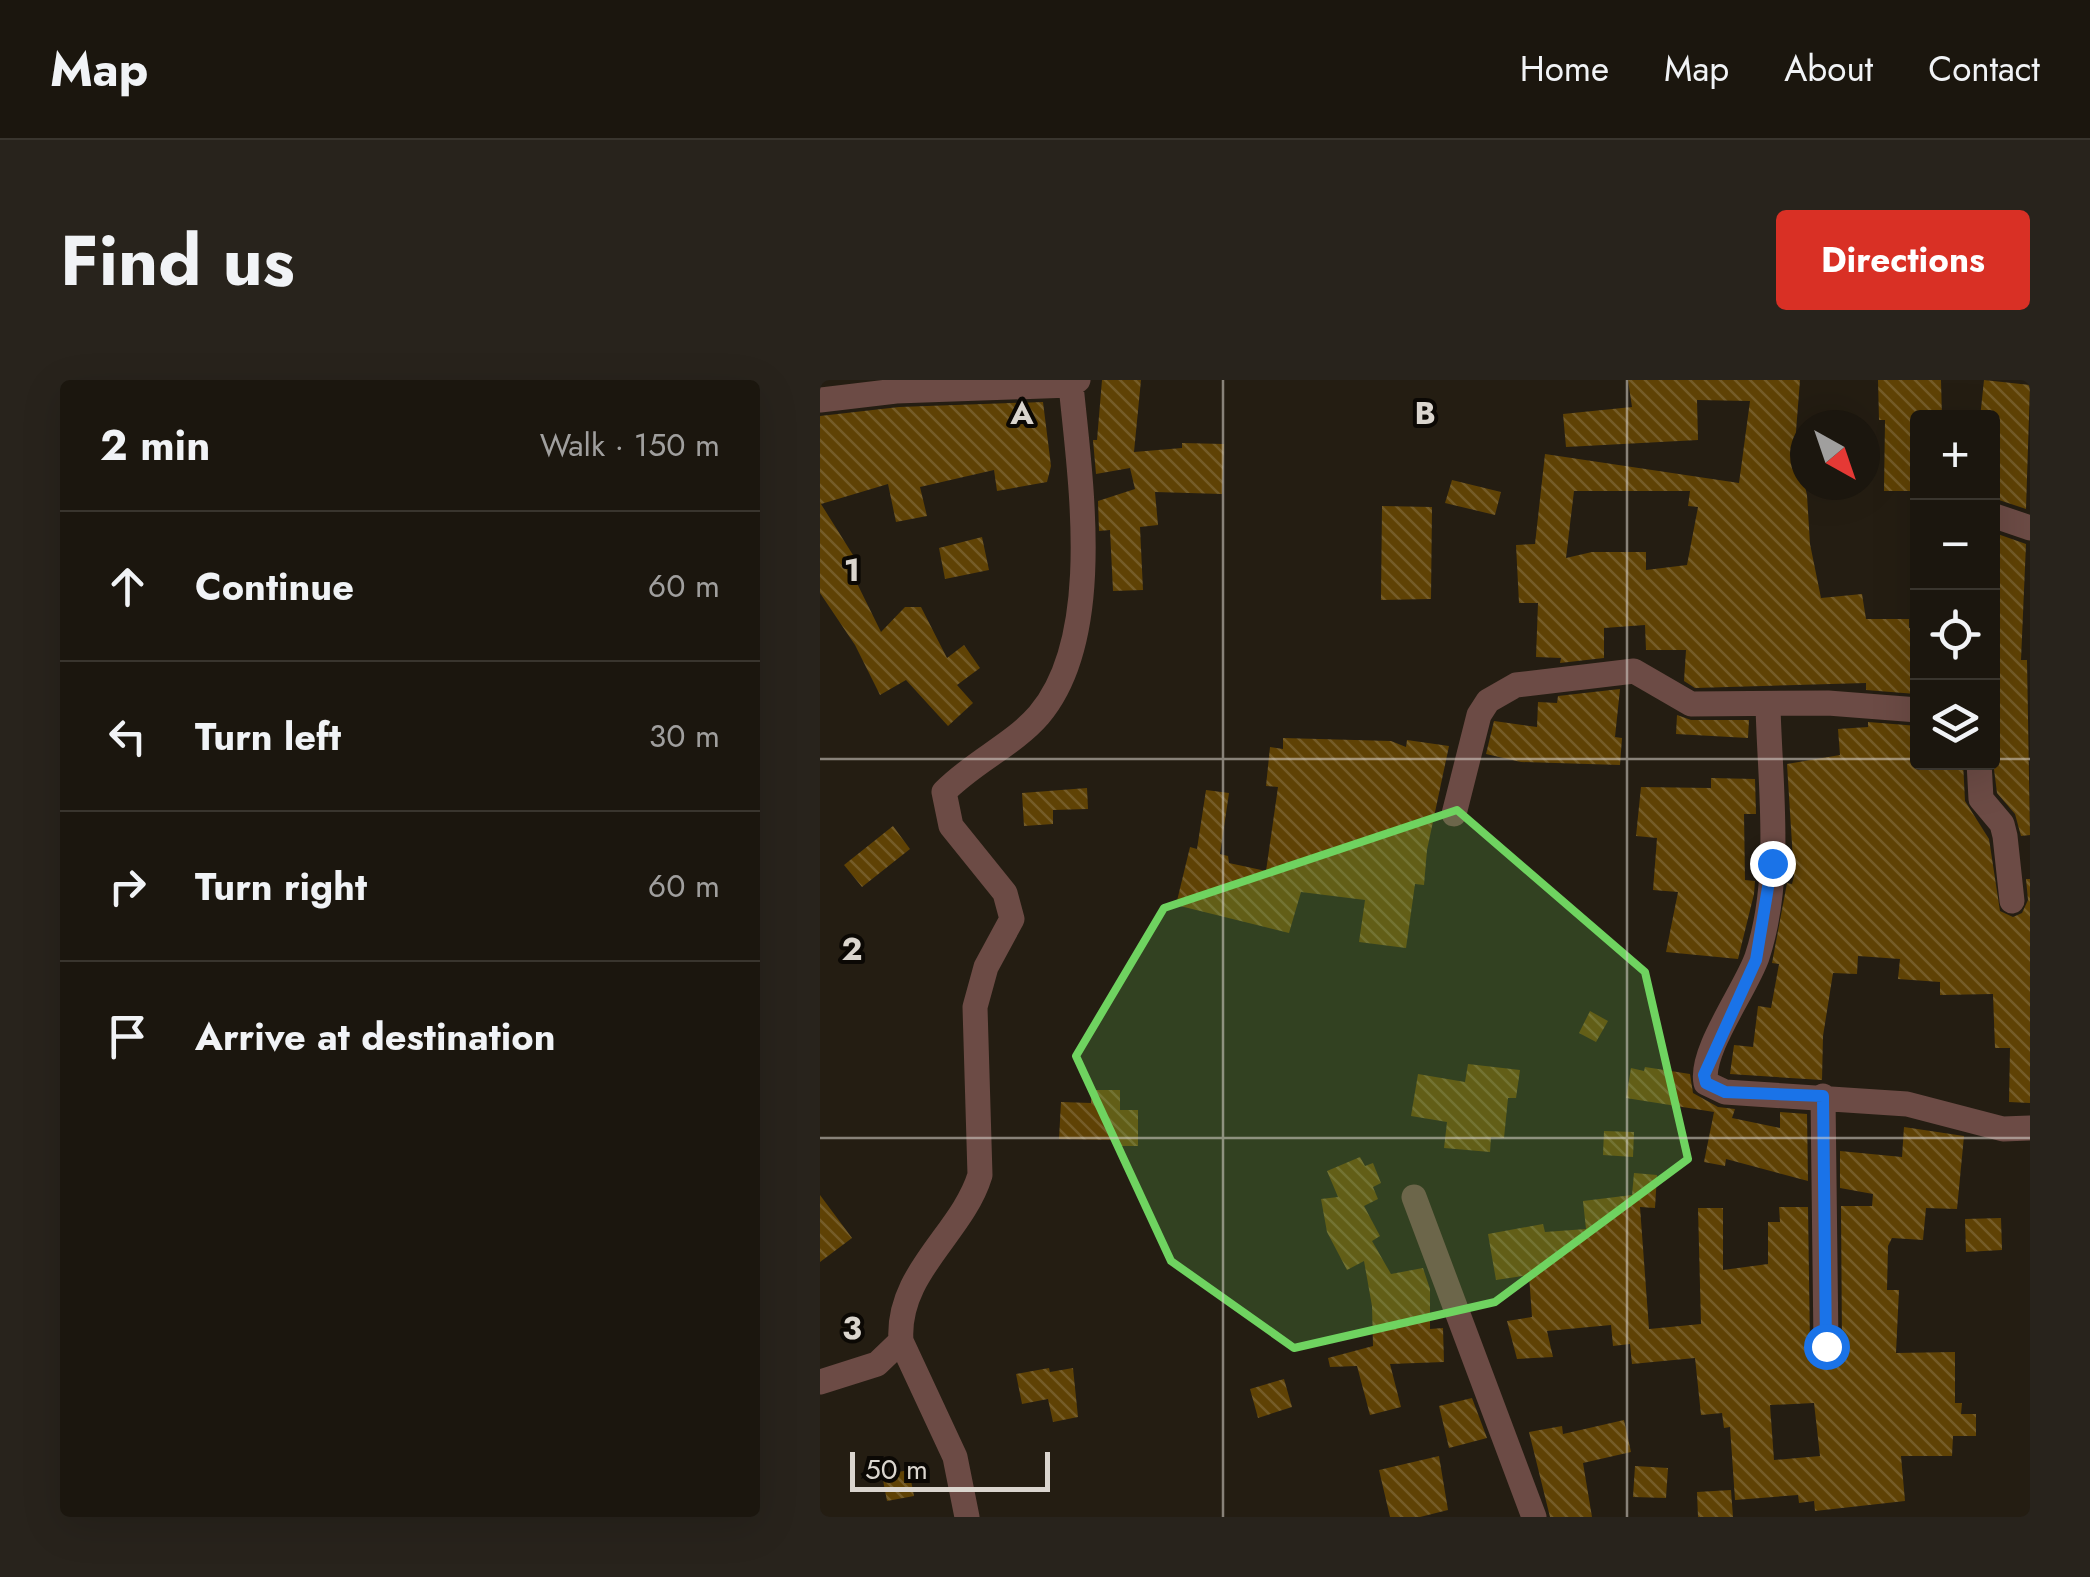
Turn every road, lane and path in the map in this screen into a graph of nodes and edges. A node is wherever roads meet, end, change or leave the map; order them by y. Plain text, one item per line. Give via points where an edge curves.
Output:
1 (1074, 383) edge
2 (820, 400) edge
3 (2000, 519) edge
4 (2030, 528) edge
5 (1768, 706) junction
6 (1910, 709) edge
7 (1979, 770) edge
8 (1454, 814) dead end
9 (2012, 900) dead end
10 (1823, 1096) junction
11 (2030, 1128) edge
12 (1414, 1197) dead end
13 (901, 1341) junction
14 (1826, 1346) dead end
15 (876, 1364) junction
16 (918, 1378) junction
17 (820, 1382) edge
18 (967, 1517) edge
19 (1534, 1517) edge

1 - 2 street
1 - 13 street via 1083,586 1067,658 1042,712 944,792 952,826 1005,893 1012,918 986,967 976,1008 980,1175 972,1202 909,1293
3 - 4 street
5 - 6 street
5 - 8 street via 1691,704 1634,671 1516,685 1488,700 1479,715
5 - 10 street via 1772,863 1763,935 1704,1075 1725,1092
7 - 9 street via 1981,799 2002,824
10 - 11 street via 1907,1104 2003,1129
10 - 14 street
12 - 19 street
13 - 15 street
13 - 16 street
15 - 16 street
15 - 17 street
16 - 18 street via 954,1457

